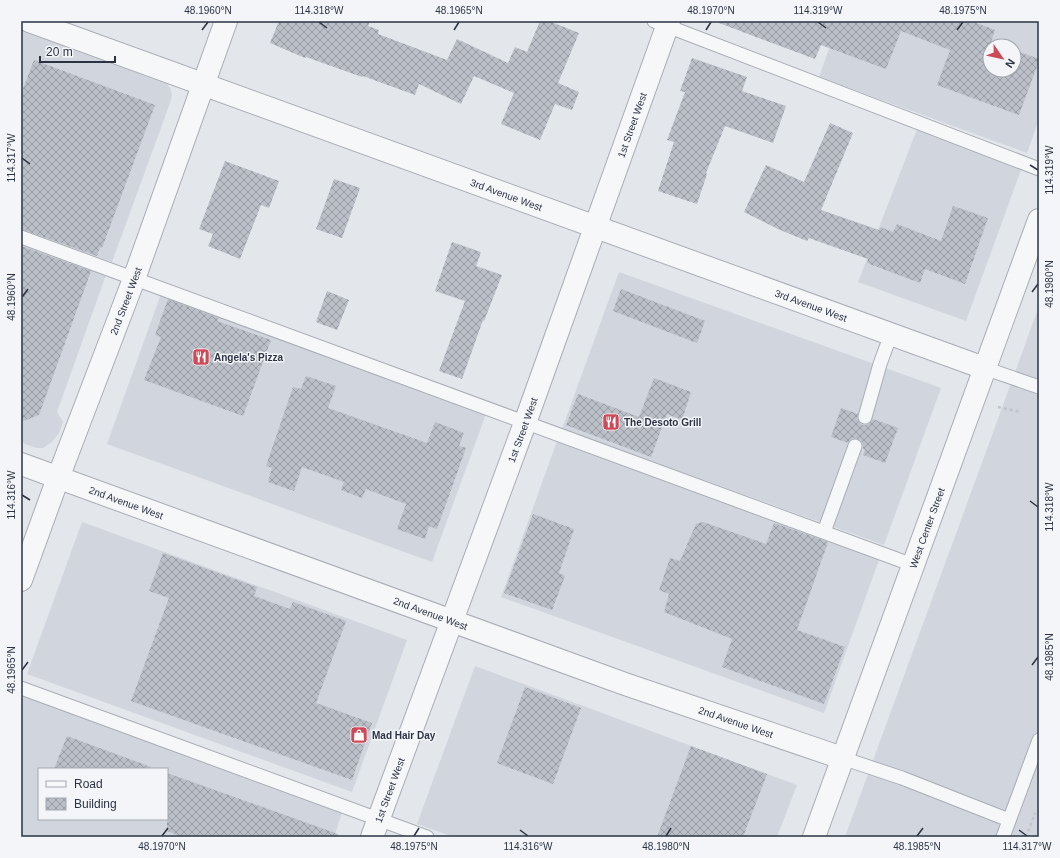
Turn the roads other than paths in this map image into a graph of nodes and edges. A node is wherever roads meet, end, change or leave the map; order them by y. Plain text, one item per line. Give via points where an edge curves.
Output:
1 (29, 21) edge
2 (226, 21) edge
3 (664, 23) edge
4 (204, 84) junction
5 (1039, 169) edge
6 (1039, 220) edge
7 (596, 228) junction
8 (21, 237) edge
9 (134, 279) junction
10 (891, 334) junction
11 (984, 368) junction
12 (1039, 388) edge
13 (865, 417) dead end
14 (525, 423) junction
15 (855, 446) dead end
16 (21, 464) edge
17 (58, 478) junction
18 (824, 532) junction
19 (913, 565) junction
20 (21, 580) edge
21 (452, 621) junction
22 (21, 688) edge
23 (1039, 740) edge
24 (842, 758) junction
25 (1010, 820) junction
26 (375, 828) edge
27 (427, 837) edge
28 (814, 837) edge
29 (1003, 837) edge

1 - 4 street, 3rd Avenue West
2 - 4 street, 2nd Street West
3 - 5 lane
3 - 7 street, 1st Street West
4 - 7 street, 3rd Avenue West
4 - 9 street, 2nd Street West
6 - 11 street, West Center Street
7 - 10 street, 3rd Avenue West
7 - 14 street, 1st Street West
8 - 9 lane
9 - 14 lane
9 - 17 street, 2nd Street West
10 - 11 street, 3rd Avenue West
10 - 13 lane
11 - 12 lane
11 - 19 street, West Center Street
14 - 18 lane
14 - 21 street, 1st Street West
15 - 18 lane
16 - 17 street, 2nd Avenue West
17 - 20 street, 2nd Street West
17 - 21 street, 2nd Avenue West
18 - 19 lane
19 - 24 street, West Center Street
21 - 24 street, 2nd Avenue West via 625,684
21 - 26 street, 1st Street West
22 - 26 lane
23 - 25 lane
24 - 25 lane via 902,778
24 - 28 street, West Center Street
25 - 29 lane
26 - 27 lane

